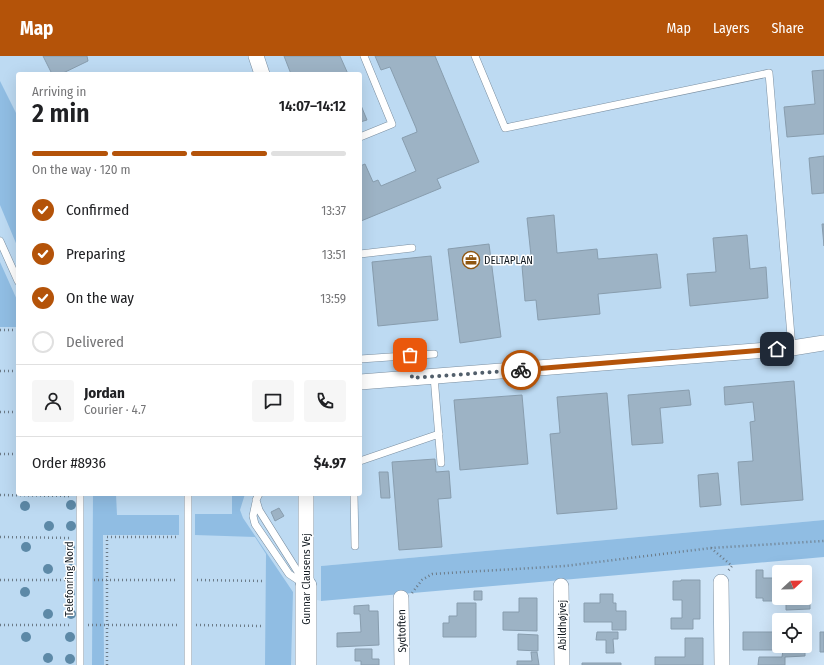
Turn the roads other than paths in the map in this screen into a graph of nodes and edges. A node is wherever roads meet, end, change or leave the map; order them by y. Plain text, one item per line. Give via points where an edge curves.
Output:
1 (256, 56) edge
2 (364, 56) edge
3 (475, 56) edge
4 (261, 72) edge
5 (362, 136) edge
6 (0, 241) edge
7 (412, 248) dead end
8 (362, 254) edge
9 (16, 277) edge
10 (824, 343) edge
11 (792, 348) junction
12 (434, 354) dead end
13 (410, 355) junction
14 (362, 359) edge
15 (434, 376) junction
16 (412, 378) junction
17 (362, 382) edge
18 (439, 434) junction
19 (362, 460) edge
20 (441, 463) dead end
21 (80, 496) edge
22 (188, 496) edge
23 (306, 496) edge
24 (354, 496) edge
25 (258, 497) edge
26 (355, 546) dead end
27 (721, 582) road end
28 (306, 586) junction
29 (562, 586) dead end
30 (401, 598) road end
31 (80, 665) edge
32 (188, 665) edge
33 (306, 665) edge
34 (402, 665) edge
35 (562, 665) edge
36 (722, 665) edge

1 - 4 street
2 - 5 lane via 392,124
3 - 11 lane via 505,128 769,73
6 - 9 lane
7 - 8 lane
10 - 11 street
11 - 15 street
12 - 13 lane
13 - 14 lane
13 - 16 lane
15 - 16 street
15 - 18 lane
16 - 17 street
18 - 19 lane
18 - 20 lane
21 - 31 lane, Telefonring Nord
22 - 32 lane
23 - 28 street, Gunnar Clausens Vej
24 - 26 lane
25 - 28 lane via 259,510
27 - 36 street
28 - 33 street, Gunnar Clausens Vej
29 - 35 street, Abildhøjvej
30 - 34 street, Sydtoften

